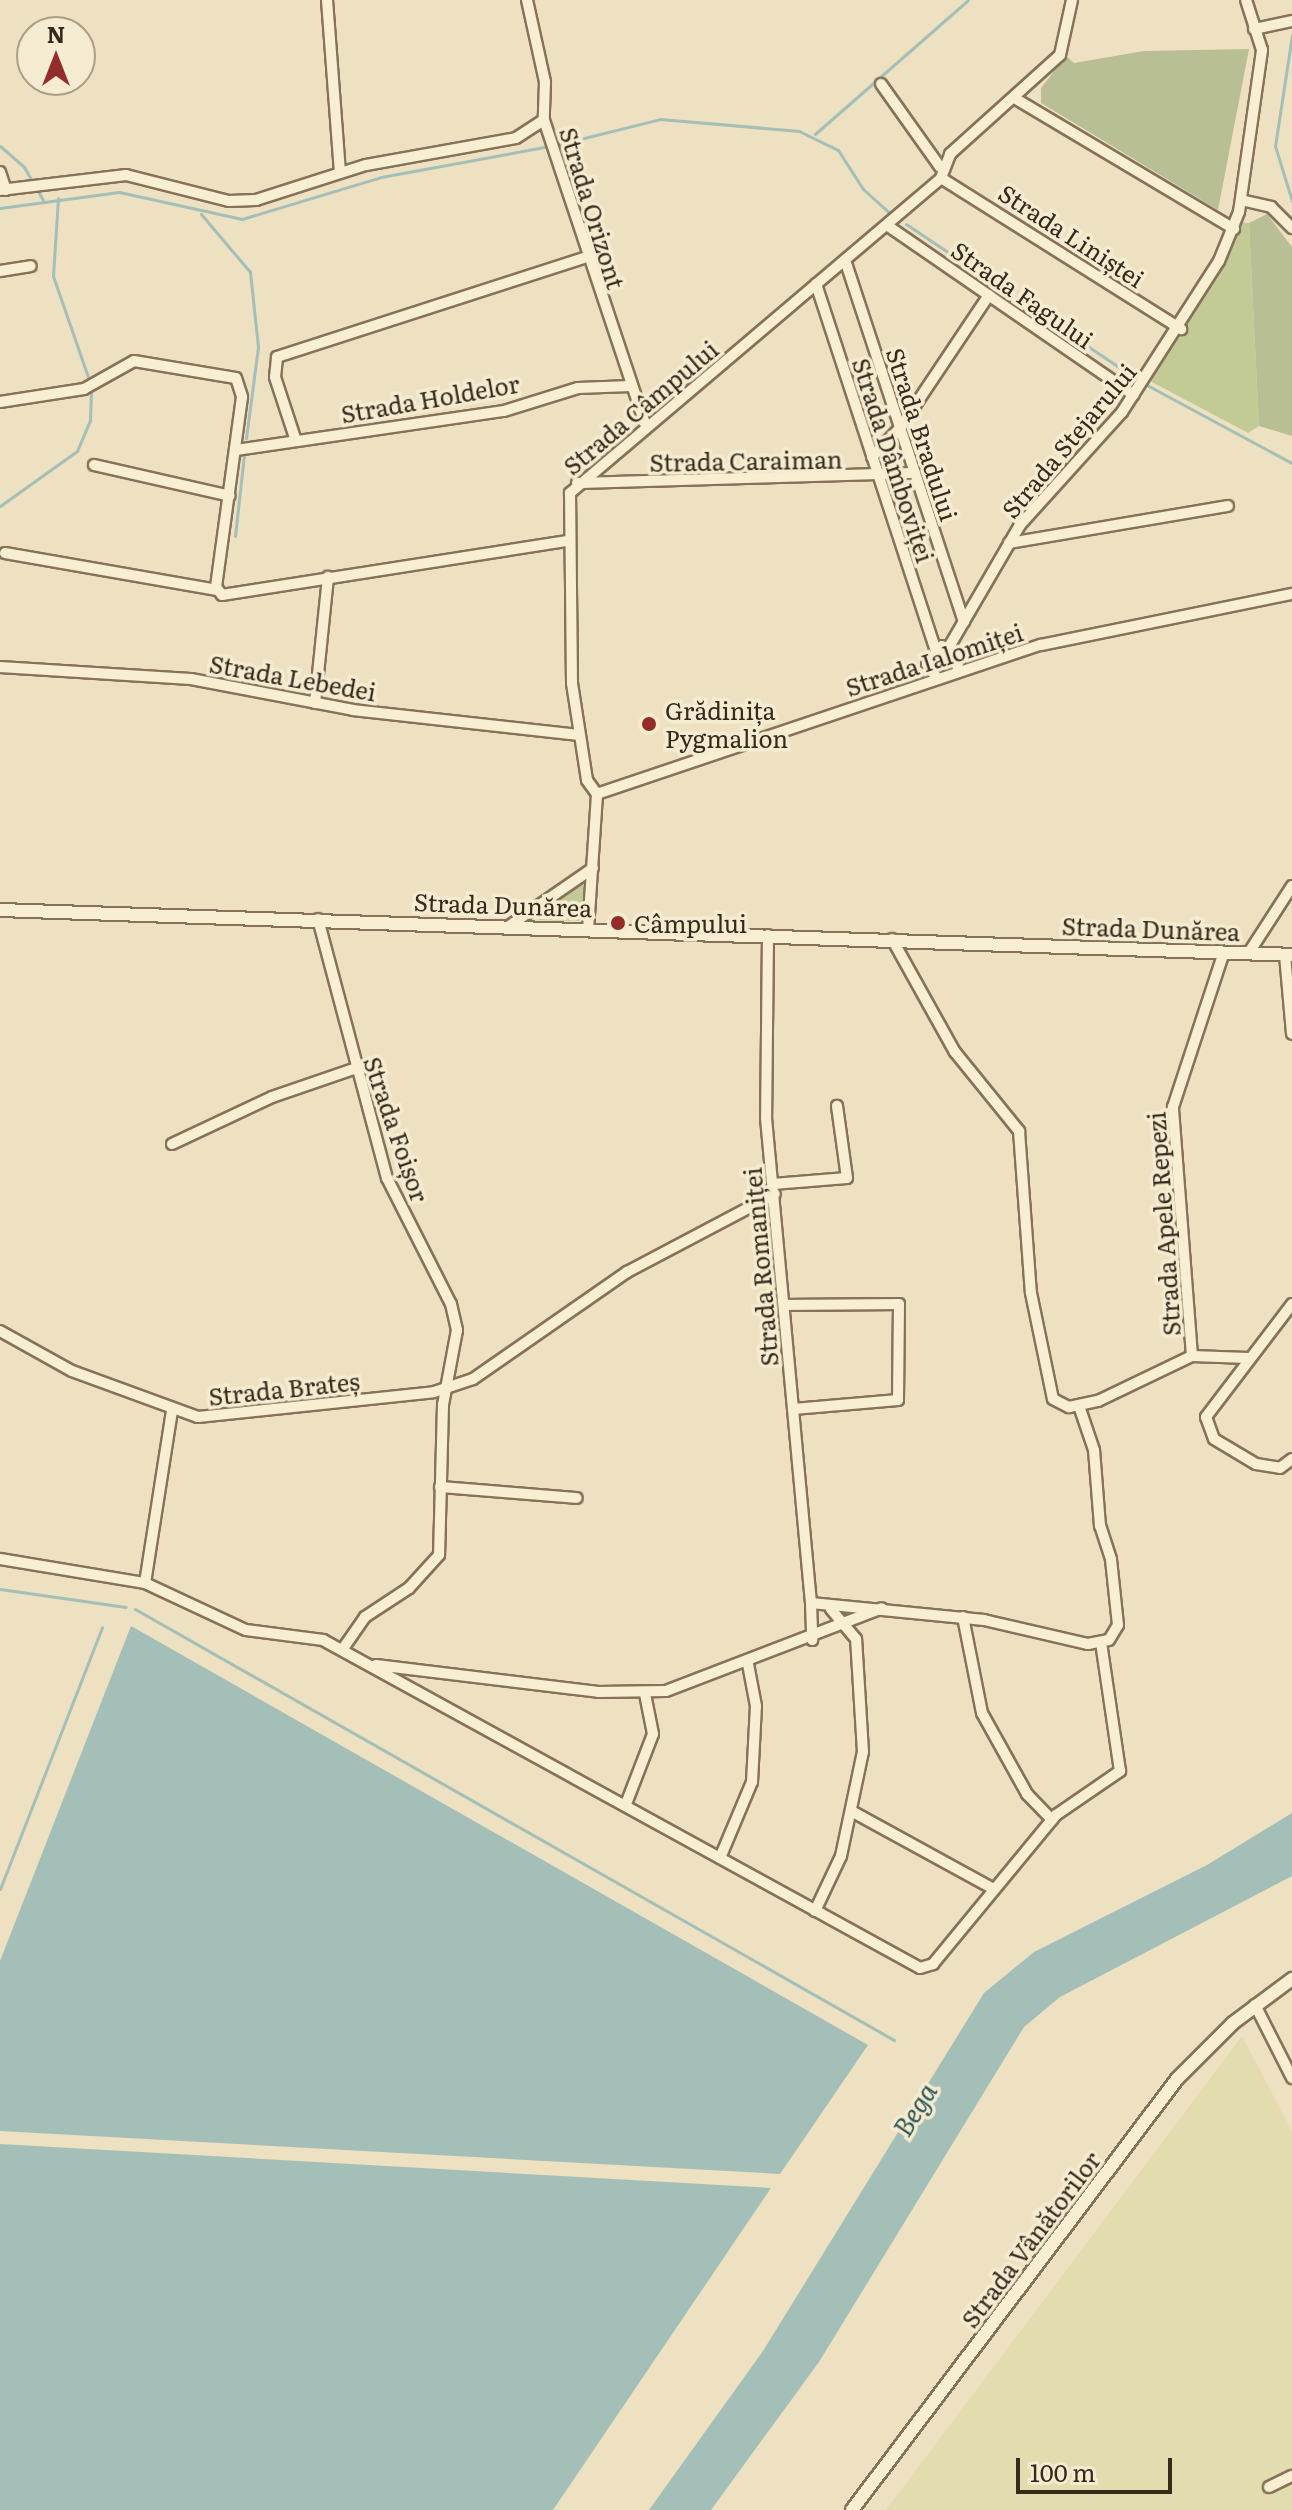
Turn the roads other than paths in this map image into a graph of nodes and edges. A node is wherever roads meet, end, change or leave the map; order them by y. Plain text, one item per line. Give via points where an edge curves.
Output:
1 (327, 0) edge
2 (527, 0) edge
3 (1072, 0) edge
4 (1246, 0) edge
5 (1292, 21) edge
6 (1254, 29) junction
7 (881, 84) dead end
8 (1016, 99) junction
9 (544, 120) junction
10 (0, 172) edge
11 (940, 172) junction
12 (340, 173) junction
13 (3, 190) edge
14 (1241, 200) junction
15 (888, 226) junction
16 (1292, 228) edge
17 (1234, 229) junction
18 (584, 258) junction
19 (845, 260) junction
20 (31, 266) dead end
21 (0, 271) edge
22 (816, 284) junction
23 (989, 295) junction
24 (1181, 329) junction
25 (631, 386) junction
26 (1136, 393) junction
27 (0, 402) edge
28 (645, 424) junction
29 (900, 428) junction
30 (296, 441) junction
31 (236, 450) junction
32 (872, 457) junction
33 (94, 465) dead end
34 (915, 473) junction
35 (879, 478) junction
36 (577, 483) junction
37 (230, 496) junction
38 (1228, 506) dead end
39 (566, 541) junction
40 (1009, 543) junction
41 (5, 553) dead end
42 (328, 577) junction
43 (216, 590) junction
44 (1292, 594) edge
45 (964, 622) junction
46 (949, 647) junction
47 (935, 649) junction
48 (0, 667) edge
49 (958, 672) junction
50 (937, 678) junction
51 (315, 703) junction
52 (579, 735) junction
53 (597, 794) junction
54 (593, 868) junction
55 (1292, 886) edge
56 (0, 910) edge
57 (318, 919) junction
58 (509, 926) junction
59 (588, 930) junction
60 (768, 935) junction
61 (892, 939) junction
62 (1224, 952) junction
63 (1248, 954) junction
64 (1288, 955) edge
65 (1292, 1034) edge
66 (354, 1069) junction
67 (837, 1106) dead end
68 (172, 1144) dead end
69 (774, 1189) junction
70 (784, 1305) junction
71 (1292, 1305) edge
72 (0, 1331) edge
73 (1192, 1356) junction
74 (1248, 1358) junction
75 (447, 1389) junction
76 (1079, 1406) junction
77 (793, 1409) junction
78 (172, 1411) junction
79 (1292, 1459) edge
80 (440, 1487) junction
81 (577, 1498) dead end
82 (0, 1559) edge
83 (145, 1583) junction
84 (810, 1599) junction
85 (883, 1607) junction
86 (831, 1609) junction
87 (963, 1617) junction
88 (850, 1625) junction
89 (812, 1640) junction
90 (1101, 1643) junction
91 (342, 1650) junction
92 (748, 1664) junction
93 (370, 1665) junction
94 (645, 1694) junction
95 (626, 1804) junction
96 (853, 1812) junction
97 (1052, 1820) junction
98 (720, 1858) junction
99 (992, 1888) junction
100 (815, 1911) junction
101 (1292, 1979) edge
102 (1255, 2005) junction
103 (1292, 2078) edge
104 (1292, 2476) edge
105 (1269, 2487) dead end
106 (852, 2510) edge

1 - 12 street
2 - 9 street, Strada Orizont via 545,82
3 - 8 street, Strada Câmpului via 1060,55
4 - 6 street, Strada Stejarului
5 - 6 street
6 - 14 street, Strada Stejarului via 1262,50
7 - 11 street
8 - 11 street, Strada Câmpului
8 - 17 street
9 - 12 street via 516,138
9 - 18 street, Strada Orizont
10 - 13 street
11 - 15 street, Strada Câmpului
11 - 24 street, Strada Liniștei
12 - 13 street via 277,196 229,201 126,175
14 - 16 street via 1271,207
14 - 17 street, Strada Stejarului
15 - 19 street, Strada Câmpului
15 - 23 street, Strada Fagului
17 - 24 street, Strada Stejarului
18 - 25 street, Strada Orizont
18 - 30 street via 277,357 275,377
19 - 22 street, Strada Câmpului
19 - 29 street, Strada Bradului
20 - 21 street
22 - 28 street, Strada Câmpului
22 - 32 street, Strada Dâmboviței
23 - 26 street, Strada Fagului
23 - 29 street
24 - 26 street, Strada Stejarului
25 - 28 street, Strada Orizont
25 - 30 street, Strada Holdelor via 578,388 504,411
26 - 40 street, Strada Stejarului
27 - 31 street via 76,391 134,361 226,373 242,392
28 - 36 street, Strada Câmpului
29 - 32 street
29 - 34 street, Strada Bradului
30 - 31 street, Strada Holdelor
31 - 37 street
32 - 35 street, Strada Dâmboviței
33 - 37 street
34 - 35 street, Strada Caraiman
34 - 45 street, Strada Bradului
35 - 36 street, Strada Caraiman
35 - 47 street, Strada Dâmboviței
36 - 39 street, Strada Câmpului
37 - 43 street
38 - 40 street
39 - 42 street
39 - 52 street, Strada Câmpului
40 - 45 street, Strada Stejarului
41 - 43 street
42 - 43 street via 227,596
42 - 51 street
44 - 49 street, Strada Ialomiței via 1077,636
45 - 46 street, Strada Stejarului
46 - 47 street
46 - 49 street via 957,653
47 - 50 street via 927,664
48 - 51 street, Strada Lebedei via 191,679
49 - 50 street, Strada Ialomiței
50 - 53 street, Strada Ialomiței
51 - 52 street, Strada Lebedei
52 - 53 street, Strada Câmpului via 587,780
53 - 54 street, Strada Câmpului
54 - 58 street
54 - 59 street, Strada Câmpului
55 - 63 street
56 - 57 street, Strada Dunărea
57 - 58 street, Strada Dunărea
57 - 66 street, Strada Foișor
58 - 59 street, Strada Dunărea
59 - 60 street, Strada Dunărea
60 - 61 street, Strada Dunărea
60 - 69 street, Strada Romaniței
61 - 62 street, Strada Dunărea
61 - 76 street via 955,1052 1019,1131 1031,1293 1049,1393 1059,1404
62 - 63 street, Strada Dunărea
62 - 73 street, Strada Apele Repezi via 1173,1107
63 - 64 street, Strada Dunărea
64 - 65 street
66 - 68 street via 272,1097
66 - 75 street, Strada Foișor via 387,1178 456,1317
67 - 69 street via 847,1178
69 - 70 street, Strada Romaniței
69 - 75 street via 660,1252
70 - 77 street, Strada Romaniței
70 - 77 street via 899,1304 898,1400
71 - 74 street
72 - 78 street, Strada Brateș via 72,1371
73 - 74 street
73 - 76 street via 1129,1392
74 - 79 street via 1209,1410 1209,1432 1268,1469
75 - 78 street, Strada Brateș via 250,1417
75 - 80 street, Strada Foișor
76 - 90 street via 1094,1450 1118,1625
77 - 84 street, Strada Romaniței
78 - 83 street
80 - 81 street
80 - 91 street, Strada Foișor via 439,1555 409,1588 365,1617
82 - 83 street
83 - 91 street via 246,1630 294,1630
84 - 86 street
84 - 89 street, Strada Romaniței
85 - 86 street
85 - 87 street
85 - 88 street
86 - 88 street
87 - 90 street
87 - 97 street via 982,1713 1027,1794
88 - 89 street
88 - 96 street via 864,1721
89 - 92 street
90 - 97 street via 1120,1771
91 - 93 street
92 - 94 street
92 - 98 street via 756,1706 752,1782
93 - 94 street
93 - 95 street
94 - 95 street via 653,1734
95 - 98 street
96 - 99 street
96 - 100 street
97 - 99 street
98 - 100 street
99 - 100 street via 927,1968
101 - 102 street, Strada Vânătorilor
102 - 103 street
102 - 106 street, Strada Vânătorilor via 1169,2088
104 - 105 street

